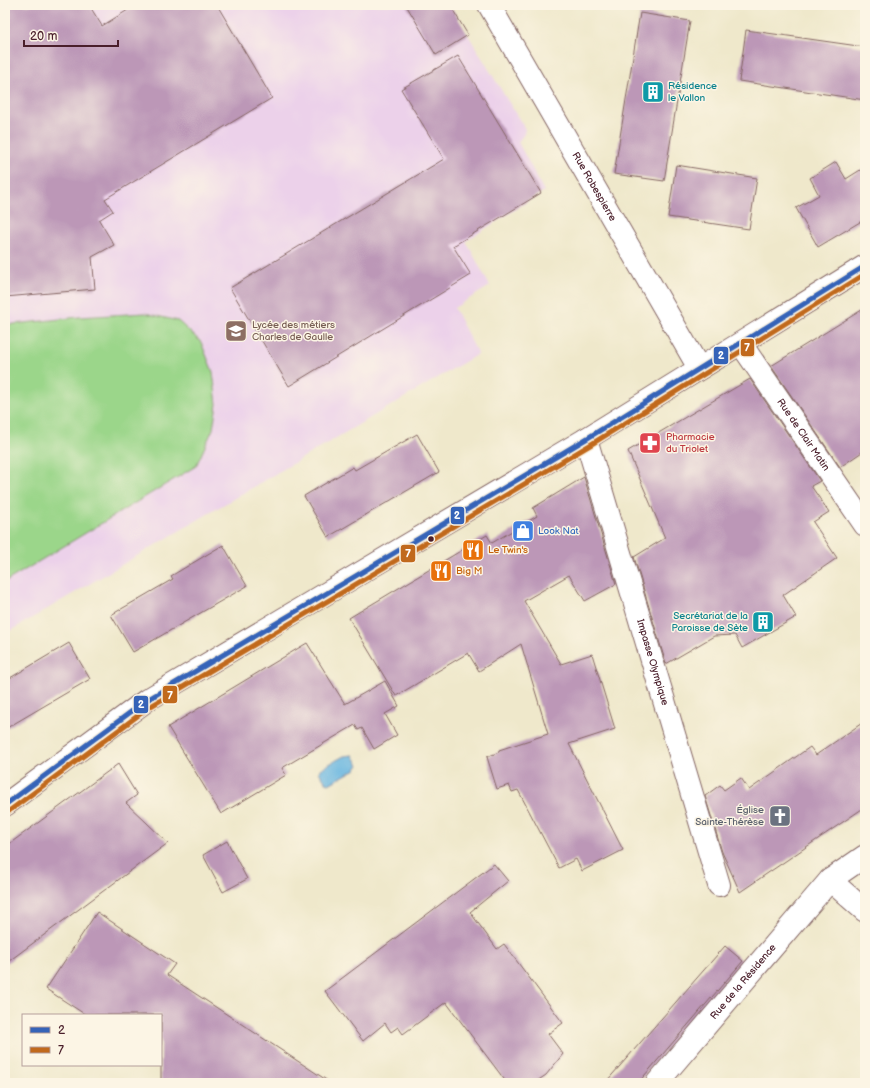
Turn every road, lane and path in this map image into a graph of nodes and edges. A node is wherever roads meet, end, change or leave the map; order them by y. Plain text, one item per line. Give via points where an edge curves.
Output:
1 (489, 5) edge
2 (865, 266) edge
3 (741, 344) junction
4 (699, 368) junction
5 (586, 439) junction
6 (865, 525) edge
7 (5, 805) edge
8 (865, 856) edge
9 (830, 880) junction
10 (719, 885) dead end
11 (865, 911) edge
12 (657, 1083) edge

1 - 4 street, Rue Robespierre
2 - 3 street
3 - 4 street
3 - 6 street, Rue de Clair Matin
4 - 5 street
5 - 7 street via 147,700
5 - 10 street, Impasse Olympique
8 - 9 street, Rue de la Résidence
9 - 11 street
9 - 12 street, Rue de la Résidence

